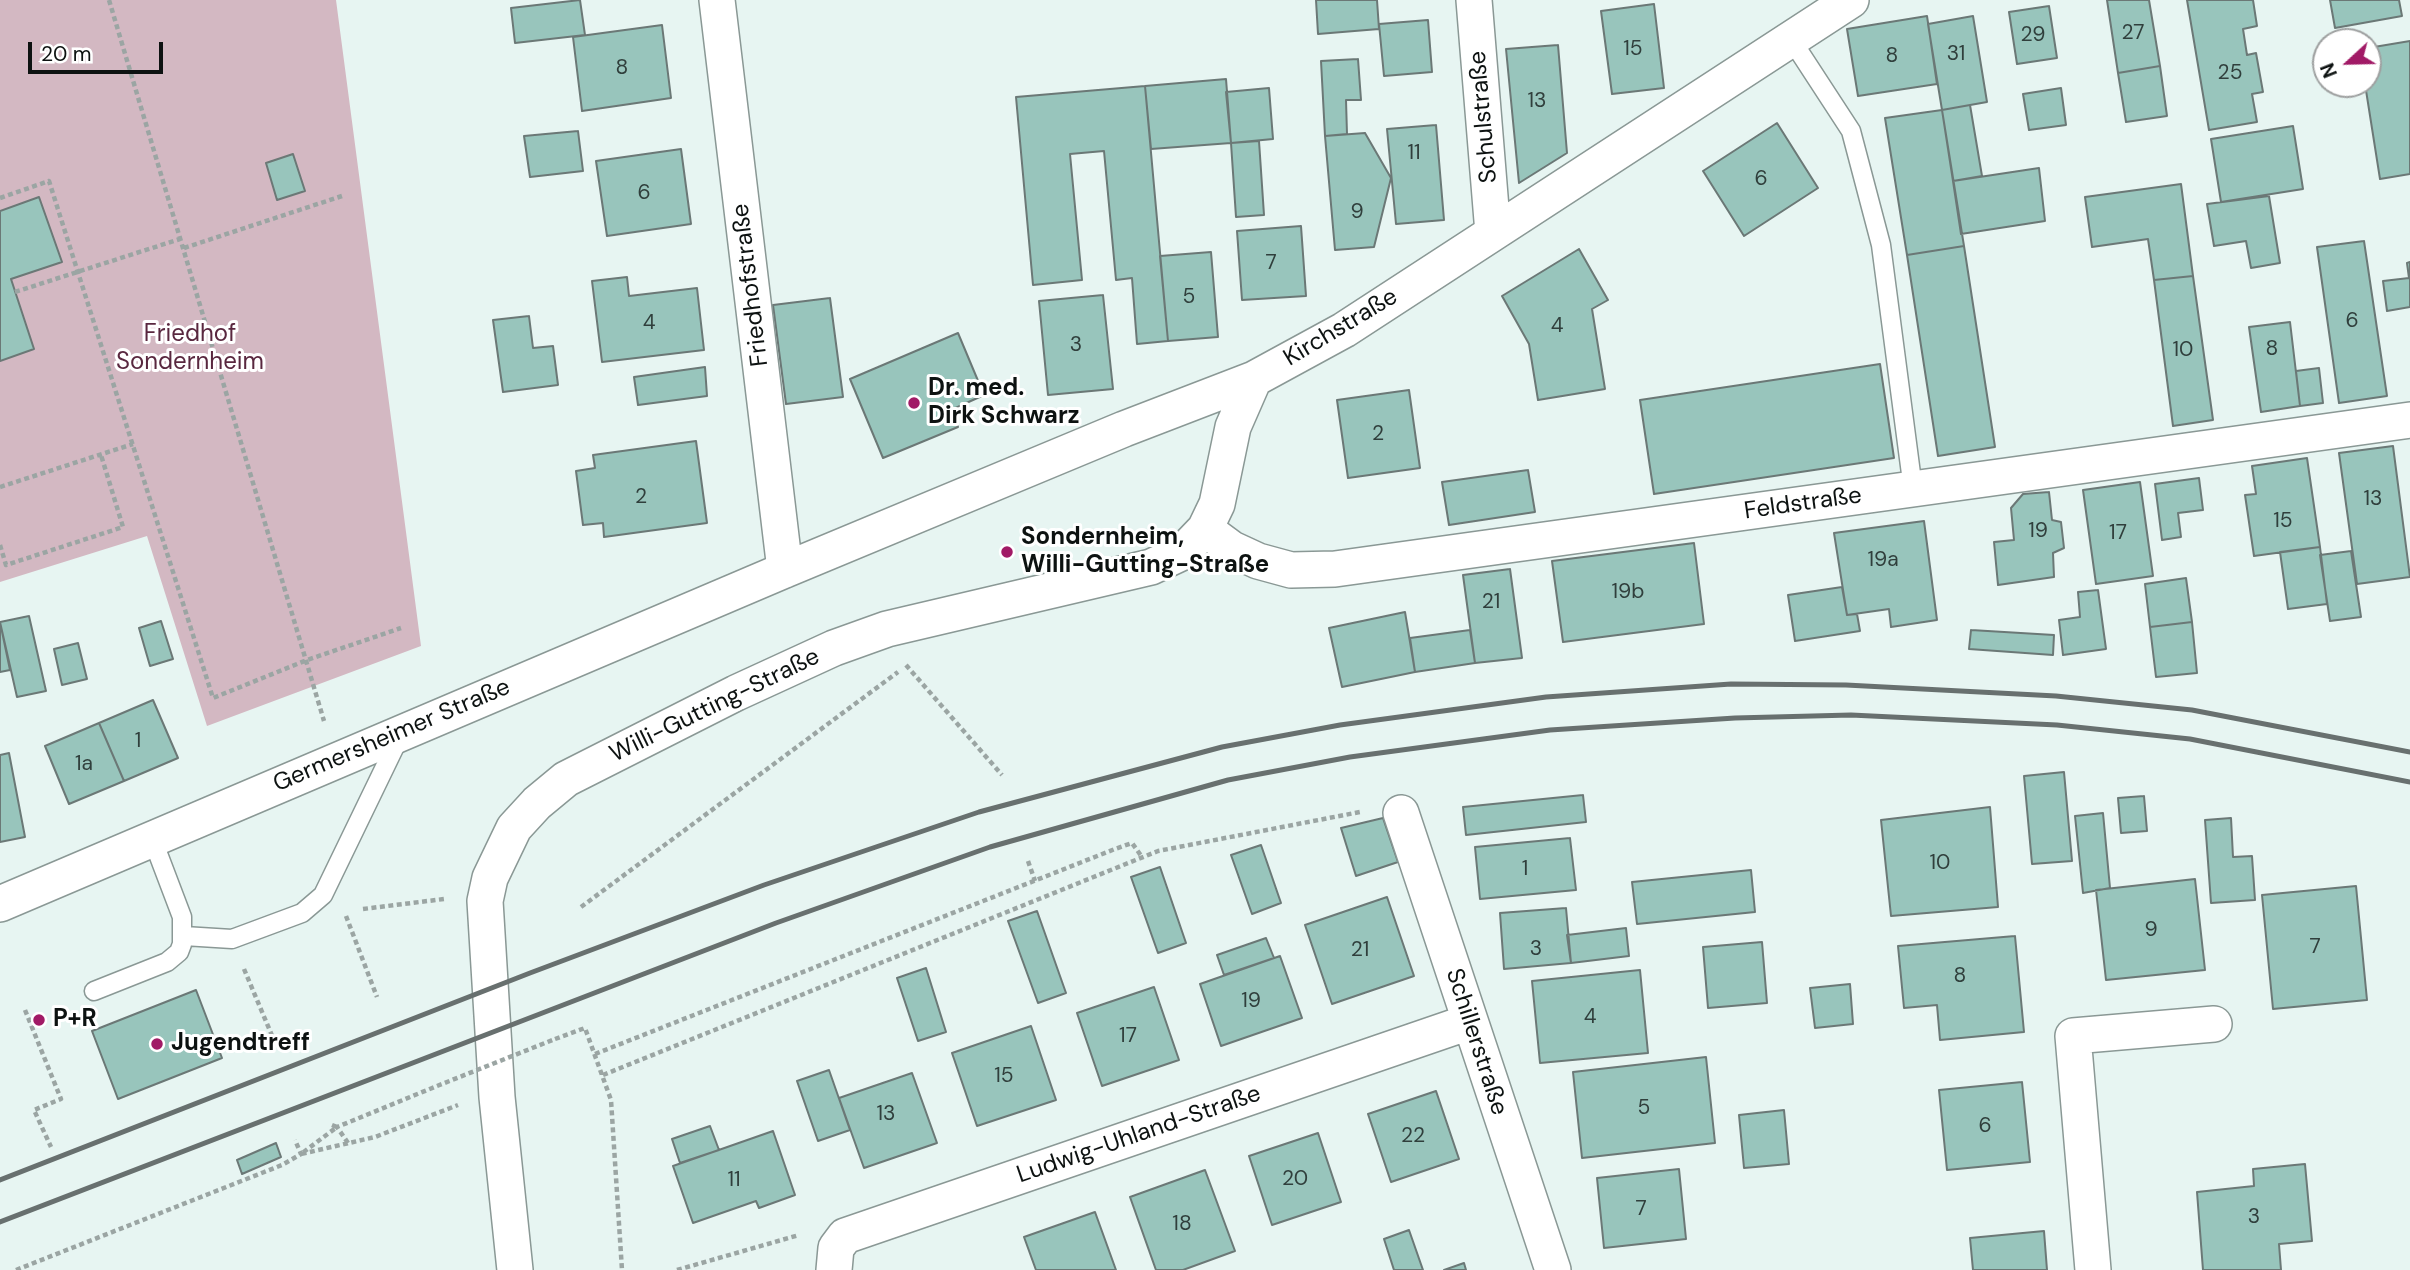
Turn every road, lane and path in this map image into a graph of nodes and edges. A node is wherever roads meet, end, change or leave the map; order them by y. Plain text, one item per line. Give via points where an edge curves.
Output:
1 (109, 0) edge
2 (717, 0) edge
3 (1474, 0) edge
4 (1851, 0) edge
5 (1791, 39) junction
6 (342, 196) dead end
7 (0, 198) edge
8 (1493, 233) junction
9 (180, 239) junction
10 (183, 248) junction
11 (78, 272) junction
12 (15, 292) dead end
13 (1254, 379) junction
14 (2410, 420) edge
15 (133, 444) junction
16 (101, 455) junction
17 (0, 488) edge
18 (1913, 489) junction
19 (1205, 530) junction
20 (0, 545) edge
21 (785, 570) junction
22 (401, 628) dead end
23 (307, 660) junction
24 (403, 730) junction
25 (335, 759) junction
26 (1002, 775) dead end
27 (1401, 813) joint
28 (152, 838) junction
29 (1142, 858) junction
30 (1028, 860) dead end
31 (1035, 881) junction
32 (452, 898) dead end
33 (0, 904) edge
34 (581, 907) dead end
35 (363, 909) dead end
36 (345, 913) dead end
37 (184, 936) junction
38 (232, 939) junction
39 (94, 991) dead end
40 (377, 997) dead end
41 (25, 1010) dead end
42 (1469, 1022) junction
43 (2214, 1024) dead end
44 (273, 1038) dead end
45 (595, 1054) junction
46 (603, 1075) junction
47 (465, 1102) dead end
48 (335, 1126) junction
49 (295, 1140) dead end
50 (348, 1143) junction
51 (51, 1147) dead end
52 (301, 1154) junction
53 (845, 1236) junction
54 (16, 1270) edge
55 (515, 1270) edge
56 (622, 1270) edge
57 (677, 1270) edge
58 (834, 1270) edge
59 (1553, 1270) edge
60 (2093, 1270) edge

1 - 9 path
2 - 21 street, Friedhofstraße
3 - 8 street, Schulstraße
4 - 5 street, Kirchstraße
5 - 8 street, Kirchstraße
5 - 18 lane via 1851,131 1881,245
6 - 10 path
7 - 11 path via 49,181
8 - 13 street, Kirchstraße via 1344,330
9 - 10 path
9 - 11 path
10 - 23 path
11 - 12 path
11 - 15 path
13 - 19 street, Willi-Gutting-Straße via 1233,427 1217,504
13 - 21 street, Kirchstraße
14 - 18 street, Feldstraße
15 - 16 path
15 - 23 path via 213,698
16 - 17 path
16 - 20 path via 123,527 6,565
18 - 19 street, Feldstraße via 1335,569 1291,570 1258,561
19 - 55 street, Willi-Gutting-Straße via 1183,552 1151,567 887,629 834,648 566,779 537,803 514,828 502,850 485,901 497,1097
21 - 24 street, Germersheimer Straße
22 - 23 path
23 - 25 path
24 - 25 street, Germersheimer Straße
24 - 38 lane via 323,895 302,913
25 - 28 street, Germersheimer Straße
26 - 34 path via 906,666
27 - 29 path via 1389,806 1158,851
27 - 42 street, Schillerstraße
28 - 33 street, Germersheimer Straße
28 - 37 lane via 182,917
29 - 31 path via 1132,844
29 - 46 path
30 - 31 path
31 - 45 path
32 - 35 path
36 - 40 path
37 - 38 lane
37 - 39 lane via 179,952 167,962
38 - 44 path
41 - 51 path via 61,1099 34,1110
42 - 53 street, Ludwig-Uhland-Straße
42 - 59 street, Schillerstraße
43 - 60 street via 2073,1036
45 - 46 path
45 - 48 path, bridge via 585,1028
46 - 56 path via 611,1100
47 - 50 path
48 - 50 path
48 - 52 path
49 - 52 path
50 - 52 path
52 - 54 path
53 - 57 path via 806,1233
53 - 58 street via 836,1248

